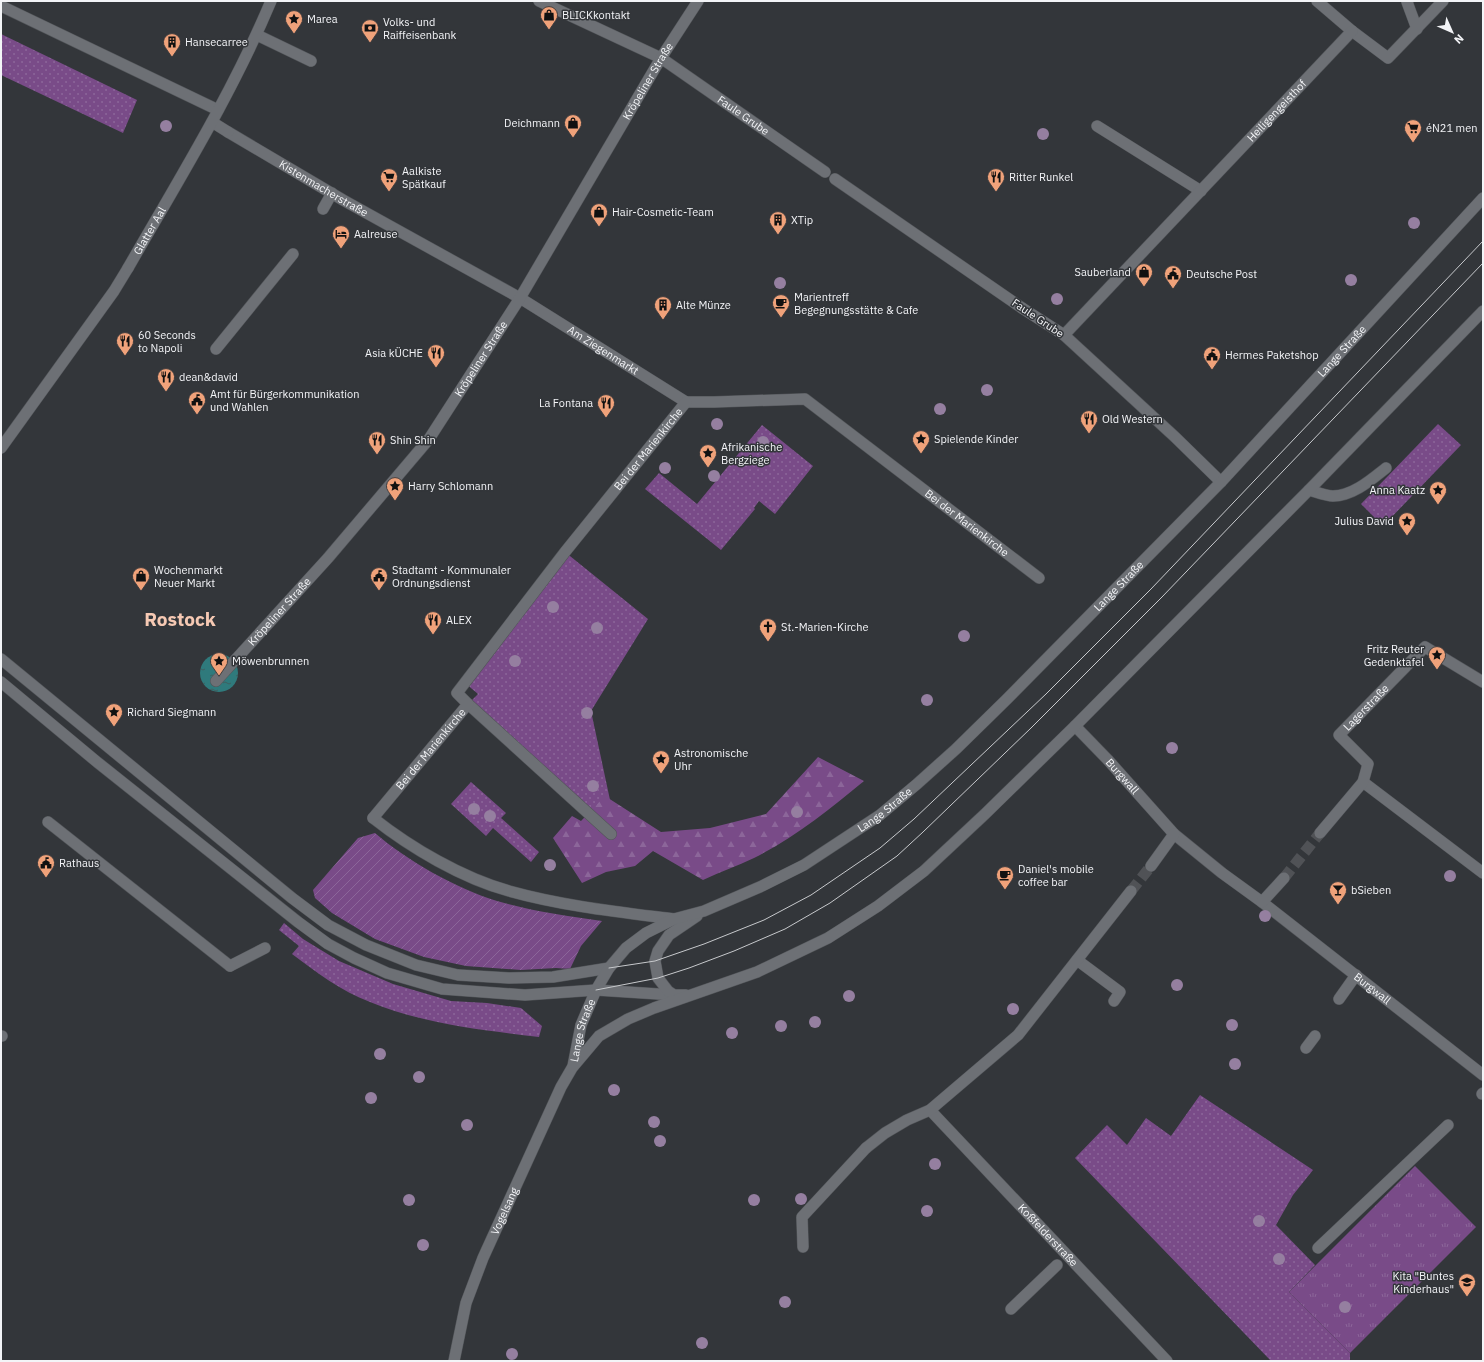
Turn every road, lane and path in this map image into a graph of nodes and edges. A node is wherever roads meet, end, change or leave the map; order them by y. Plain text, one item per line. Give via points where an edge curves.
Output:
1 (271, 1) edge
2 (539, 1) edge
3 (698, 1) edge
4 (1317, 1) edge
5 (1408, 1) edge
6 (1443, 1) edge
7 (1, 6) edge
8 (1417, 29) junction
9 (1352, 31) junction
10 (256, 35) junction
11 (661, 58) junction
12 (311, 61) dead end
13 (218, 110) junction
14 (212, 122) junction
15 (1097, 126) dead end
16 (825, 172) dead end
17 (836, 179) dead end
18 (1201, 191) junction
19 (332, 194) junction
20 (1483, 198) edge
21 (323, 209) dead end
22 (293, 254) dead end
23 (520, 298) junction
24 (1483, 310) edge
25 (1064, 336) junction
26 (216, 349) dead end
27 (686, 402) junction
28 (1, 448) edge
29 (1386, 468) dead end
30 (1221, 482) junction
31 (1309, 490) junction
32 (1039, 578) dead end
33 (1, 659) edge
34 (216, 681) dead end
35 (1, 682) edge
36 (1483, 682) edge
37 (468, 704) junction
38 (1075, 726) junction
39 (1363, 782) junction
40 (48, 822) dead end
41 (1320, 833) tunnel mouth
42 (611, 834) dead end
43 (1174, 834) junction
44 (1151, 866) tunnel mouth
45 (1483, 872) edge
46 (1284, 878) tunnel mouth
47 (1131, 891) tunnel mouth
48 (1262, 902) junction
49 (704, 911) junction
50 (674, 919) junction
51 (265, 948) dead end
52 (1077, 960) junction
53 (609, 968) junction
54 (1356, 975) junction
55 (596, 990) junction
56 (674, 995) junction
57 (691, 996) junction
58 (1339, 999) dead end
59 (1114, 1001) dead end
60 (1315, 1036) dead end
61 (1306, 1048) dead end
62 (572, 1068) junction
63 (1483, 1074) edge
64 (930, 1110) junction
65 (1448, 1125) dead end
66 (803, 1247) dead end
67 (1318, 1248) dead end
68 (1057, 1265) dead end
69 (1010, 1309) dead end
70 (454, 1361) edge
71 (1166, 1361) edge

1 - 10 street, Glatter Aal
2 - 11 street, Faule Grube
3 - 11 street, Kröpeliner Straße
4 - 9 street
5 - 8 street
6 - 8 street
7 - 13 street
8 - 9 street via 1388,58
9 - 18 street, Heiligengeisthof
10 - 12 street
10 - 13 street, Glatter Aal
11 - 16 street, Faule Grube
11 - 23 street, Kröpeliner Straße
13 - 14 street, Glatter Aal
14 - 19 street, Kistenmacherstraße
14 - 28 street, Glatter Aal via 114,291
15 - 18 street
17 - 25 street, Faule Grube
18 - 25 street, Heiligengeisthof
19 - 21 street
19 - 23 street, Kistenmacherstraße
20 - 30 street, Lange Straße
22 - 26 street
23 - 27 street, Am Ziegenmarkt
23 - 34 street, Kröpeliner Straße via 429,439 328,558
24 - 31 street, Lange Straße
25 - 30 street, Faule Grube
27 - 32 street, Bei der Marienkirche via 805,399
27 - 37 street, Bei der Marienkirche via 457,693
29 - 31 street via 1363,486 1334,496
30 - 49 street, Lange Straße via 956,749 880,815 804,865
31 - 38 street, Lange Straße
33 - 53 street via 292,898 328,925 366,945 416,965 458,975 553,977
35 - 55 street via 96,762 298,922 328,944 354,958 388,973 442,989 525,995
36 - 39 street, Lagerstraße via 1425,646 1339,735 1368,764
37 - 42 street
37 - 50 street, Bei der Marienkirche via 373,818 414,847 444,864 508,891 560,903
38 - 43 street, Burgwall
38 - 57 street, Lange Straße via 924,871 878,906 828,938 757,972
39 - 41 street
39 - 45 street
40 - 51 street via 230,966
43 - 44 street
43 - 48 street, Burgwall
46 - 48 street
47 - 52 street
48 - 54 street, Burgwall
49 - 50 street, Lange Straße
49 - 56 street, Lange Straße via 669,935 658,951 655,961 658,978
50 - 53 street, Lange Straße via 646,933 626,948
52 - 59 street via 1120,992
52 - 64 street via 1018,1035
53 - 55 street, Lange Straße
54 - 58 street
54 - 63 street, Burgwall
55 - 56 street
55 - 62 street, Lange Straße via 581,1025
56 - 57 street, Lange Straße
57 - 62 street, Lange Straße via 628,1019 599,1036
60 - 61 street
62 - 70 street, Vogelsang via 483,1258 466,1303
64 - 66 street via 885,1133 866,1148 802,1217
64 - 71 street, Koßfelderstraße
65 - 67 street
68 - 69 street

